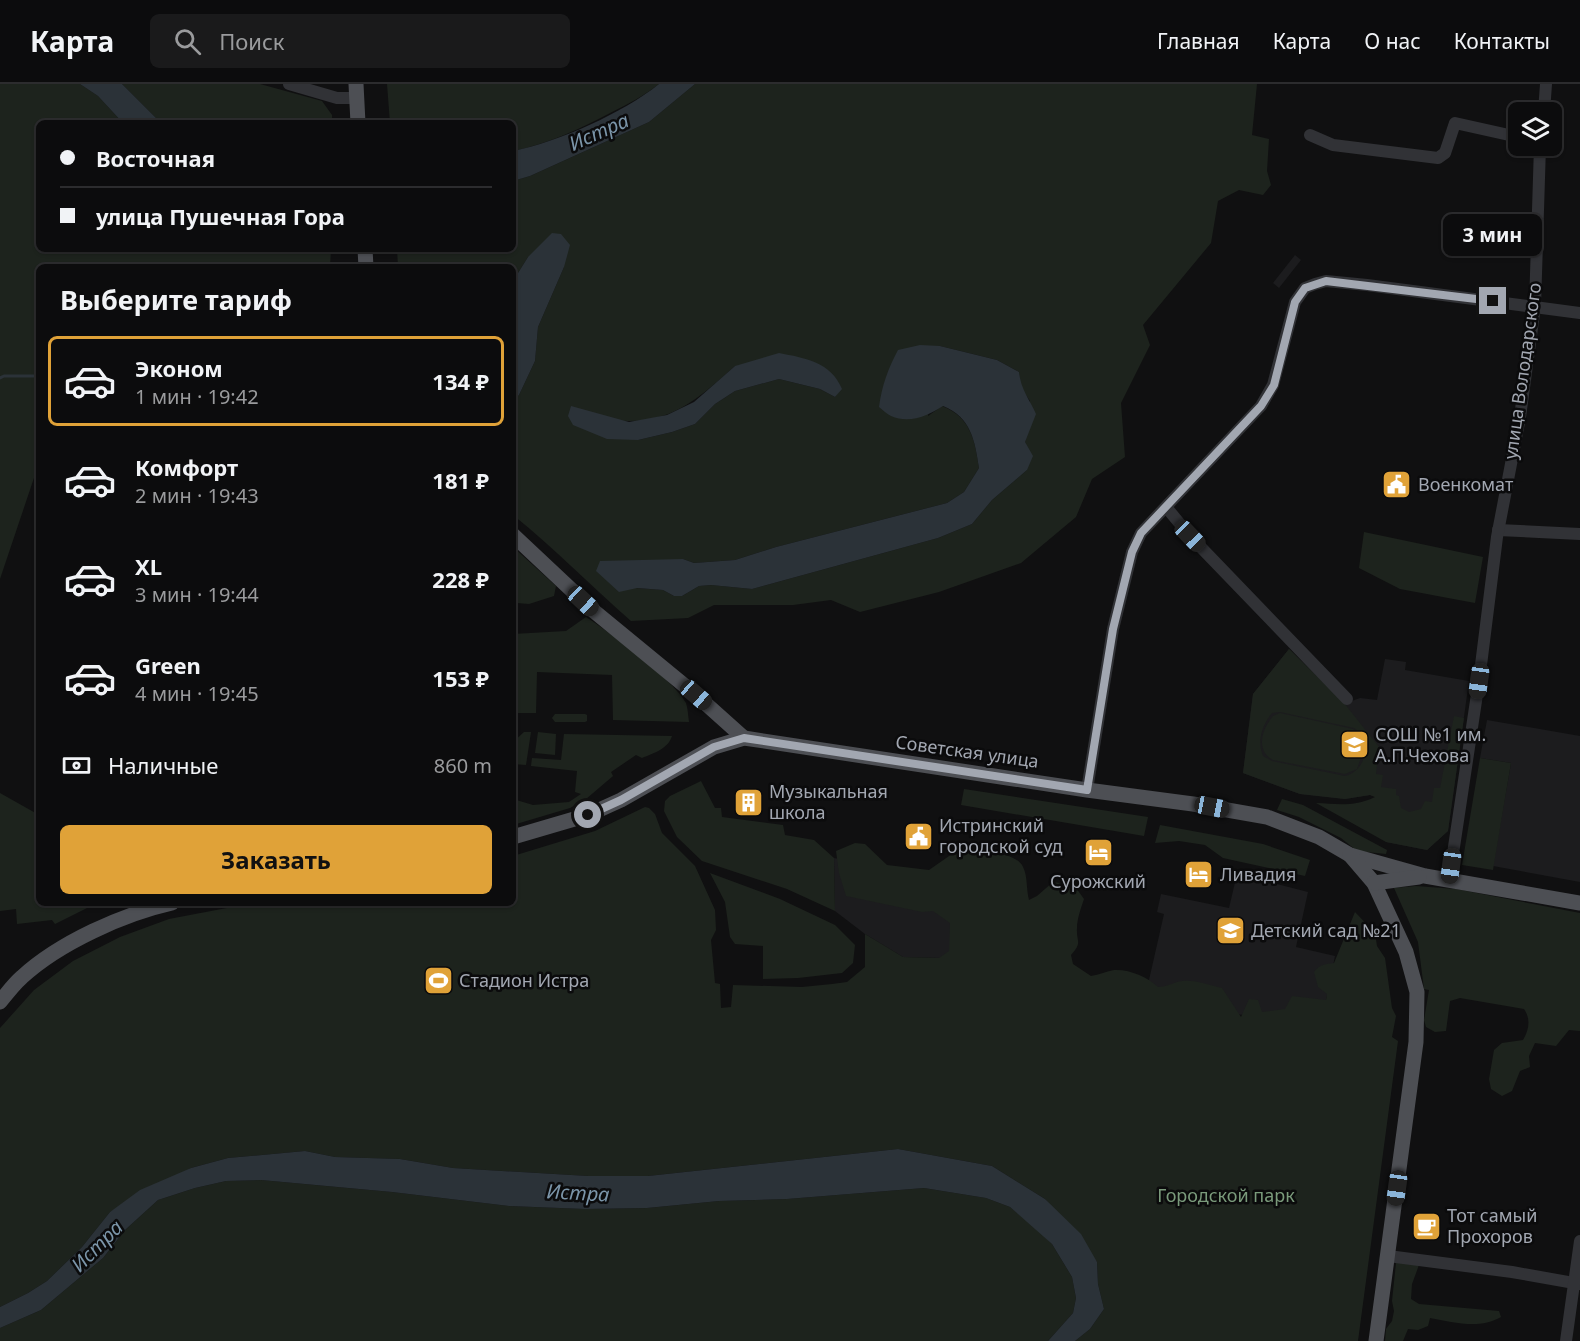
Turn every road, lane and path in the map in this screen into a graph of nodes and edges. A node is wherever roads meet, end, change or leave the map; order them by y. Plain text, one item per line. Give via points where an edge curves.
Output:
1 (289, 84) edge
2 (1546, 84) edge
3 (356, 91) edge
4 (1545, 102) edge
5 (358, 120) edge
6 (1310, 135) dead end
7 (1508, 135) edge
8 (1540, 156) edge
9 (1535, 306) junction
10 (1580, 313) edge
11 (1166, 507) junction
12 (1498, 530) junction
13 (1580, 534) edge
14 (516, 539) edge
15 (1347, 699) dead end
16 (744, 738) junction
17 (1087, 790) junction
18 (516, 836) edge
19 (1350, 855) junction
20 (1425, 876) junction
21 (1449, 880) junction
22 (1374, 884) junction
23 (1580, 903) edge
24 (162, 906) edge
25 (0, 1002) edge
26 (1580, 1241) edge
27 (1388, 1256) junction
28 (1577, 1283) edge
29 (1376, 1341) edge
30 (1566, 1341) edge

1 - 3 street via 337,98
2 - 4 street
3 - 5 main road
6 - 7 street via 1334,146 1438,158 1445,153 1455,123
8 - 9 street, улица Володарского
9 - 10 street
9 - 11 street via 1326,281 1305,288 1295,302 1274,385 1261,406
9 - 12 street, улица Володарского via 1520,417
11 - 15 street
11 - 17 street via 1141,533 1129,562 1111,640
12 - 13 street
12 - 21 street, улица Володарского
14 - 16 main road via 595,612
16 - 17 main road, Советская улица
16 - 18 main road, Советская улица via 714,747 588,815
17 - 19 main road, Советская улица via 1267,817 1319,837
19 - 20 main road, Советская улица
19 - 22 main road
20 - 21 main road, Советская улица
20 - 22 main road, Советская улица
21 - 23 main road, Советская улица
22 - 27 main road via 1406,952 1417,992 1416,1042
24 - 25 main road via 65,945 21,977
26 - 28 street
27 - 28 street
27 - 29 main road
28 - 30 street

